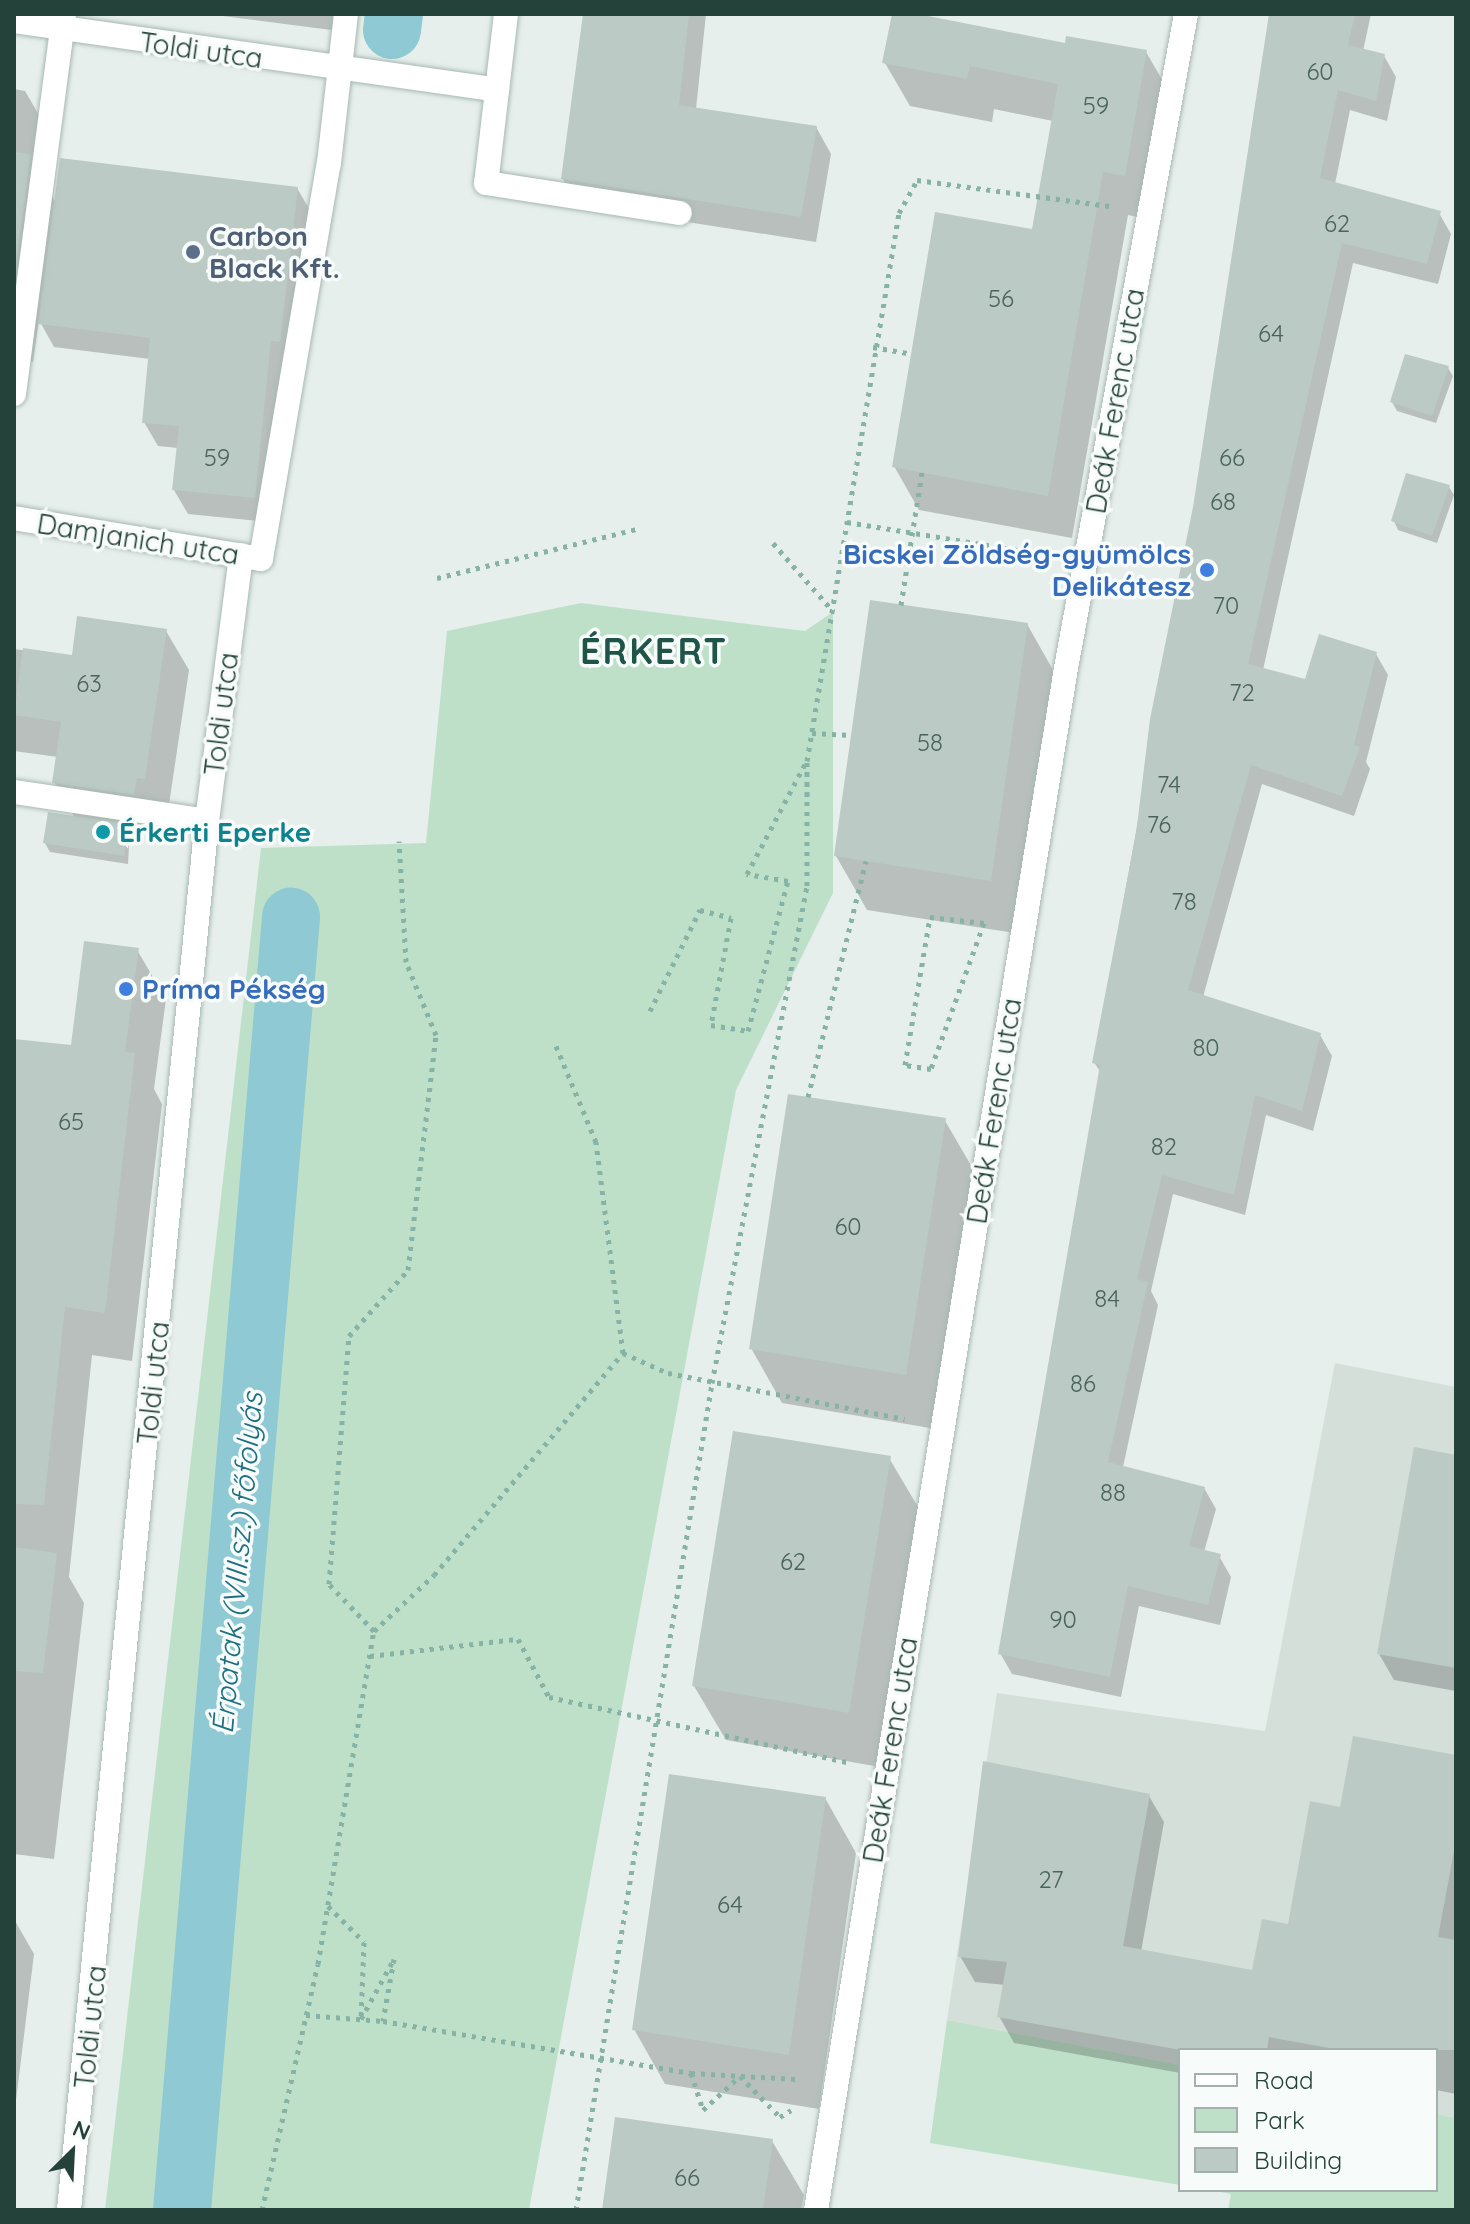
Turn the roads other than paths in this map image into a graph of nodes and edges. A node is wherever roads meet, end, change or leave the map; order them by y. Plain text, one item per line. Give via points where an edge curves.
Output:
1 (346, 14) edge
2 (506, 14) edge
3 (1186, 14) edge
4 (14, 21) edge
5 (63, 21) edge
6 (341, 70) junction
7 (497, 90) junction
8 (680, 213) dead end
9 (14, 394) edge
10 (14, 518) edge
11 (251, 557) junction
12 (14, 792) edge
13 (207, 821) junction
14 (69, 2210) edge
15 (816, 2210) edge

1 - 6 street, Toldi utca
2 - 7 street
3 - 15 street, Deák Ferenc utca via 1066,668
4 - 5 street, Toldi utca
5 - 6 street, Toldi utca
5 - 9 street
6 - 7 street
6 - 11 street, Toldi utca
7 - 8 street via 486,183
10 - 11 street, Damjanich utca
11 - 13 street, Toldi utca
12 - 13 street
13 - 14 street, Toldi utca

